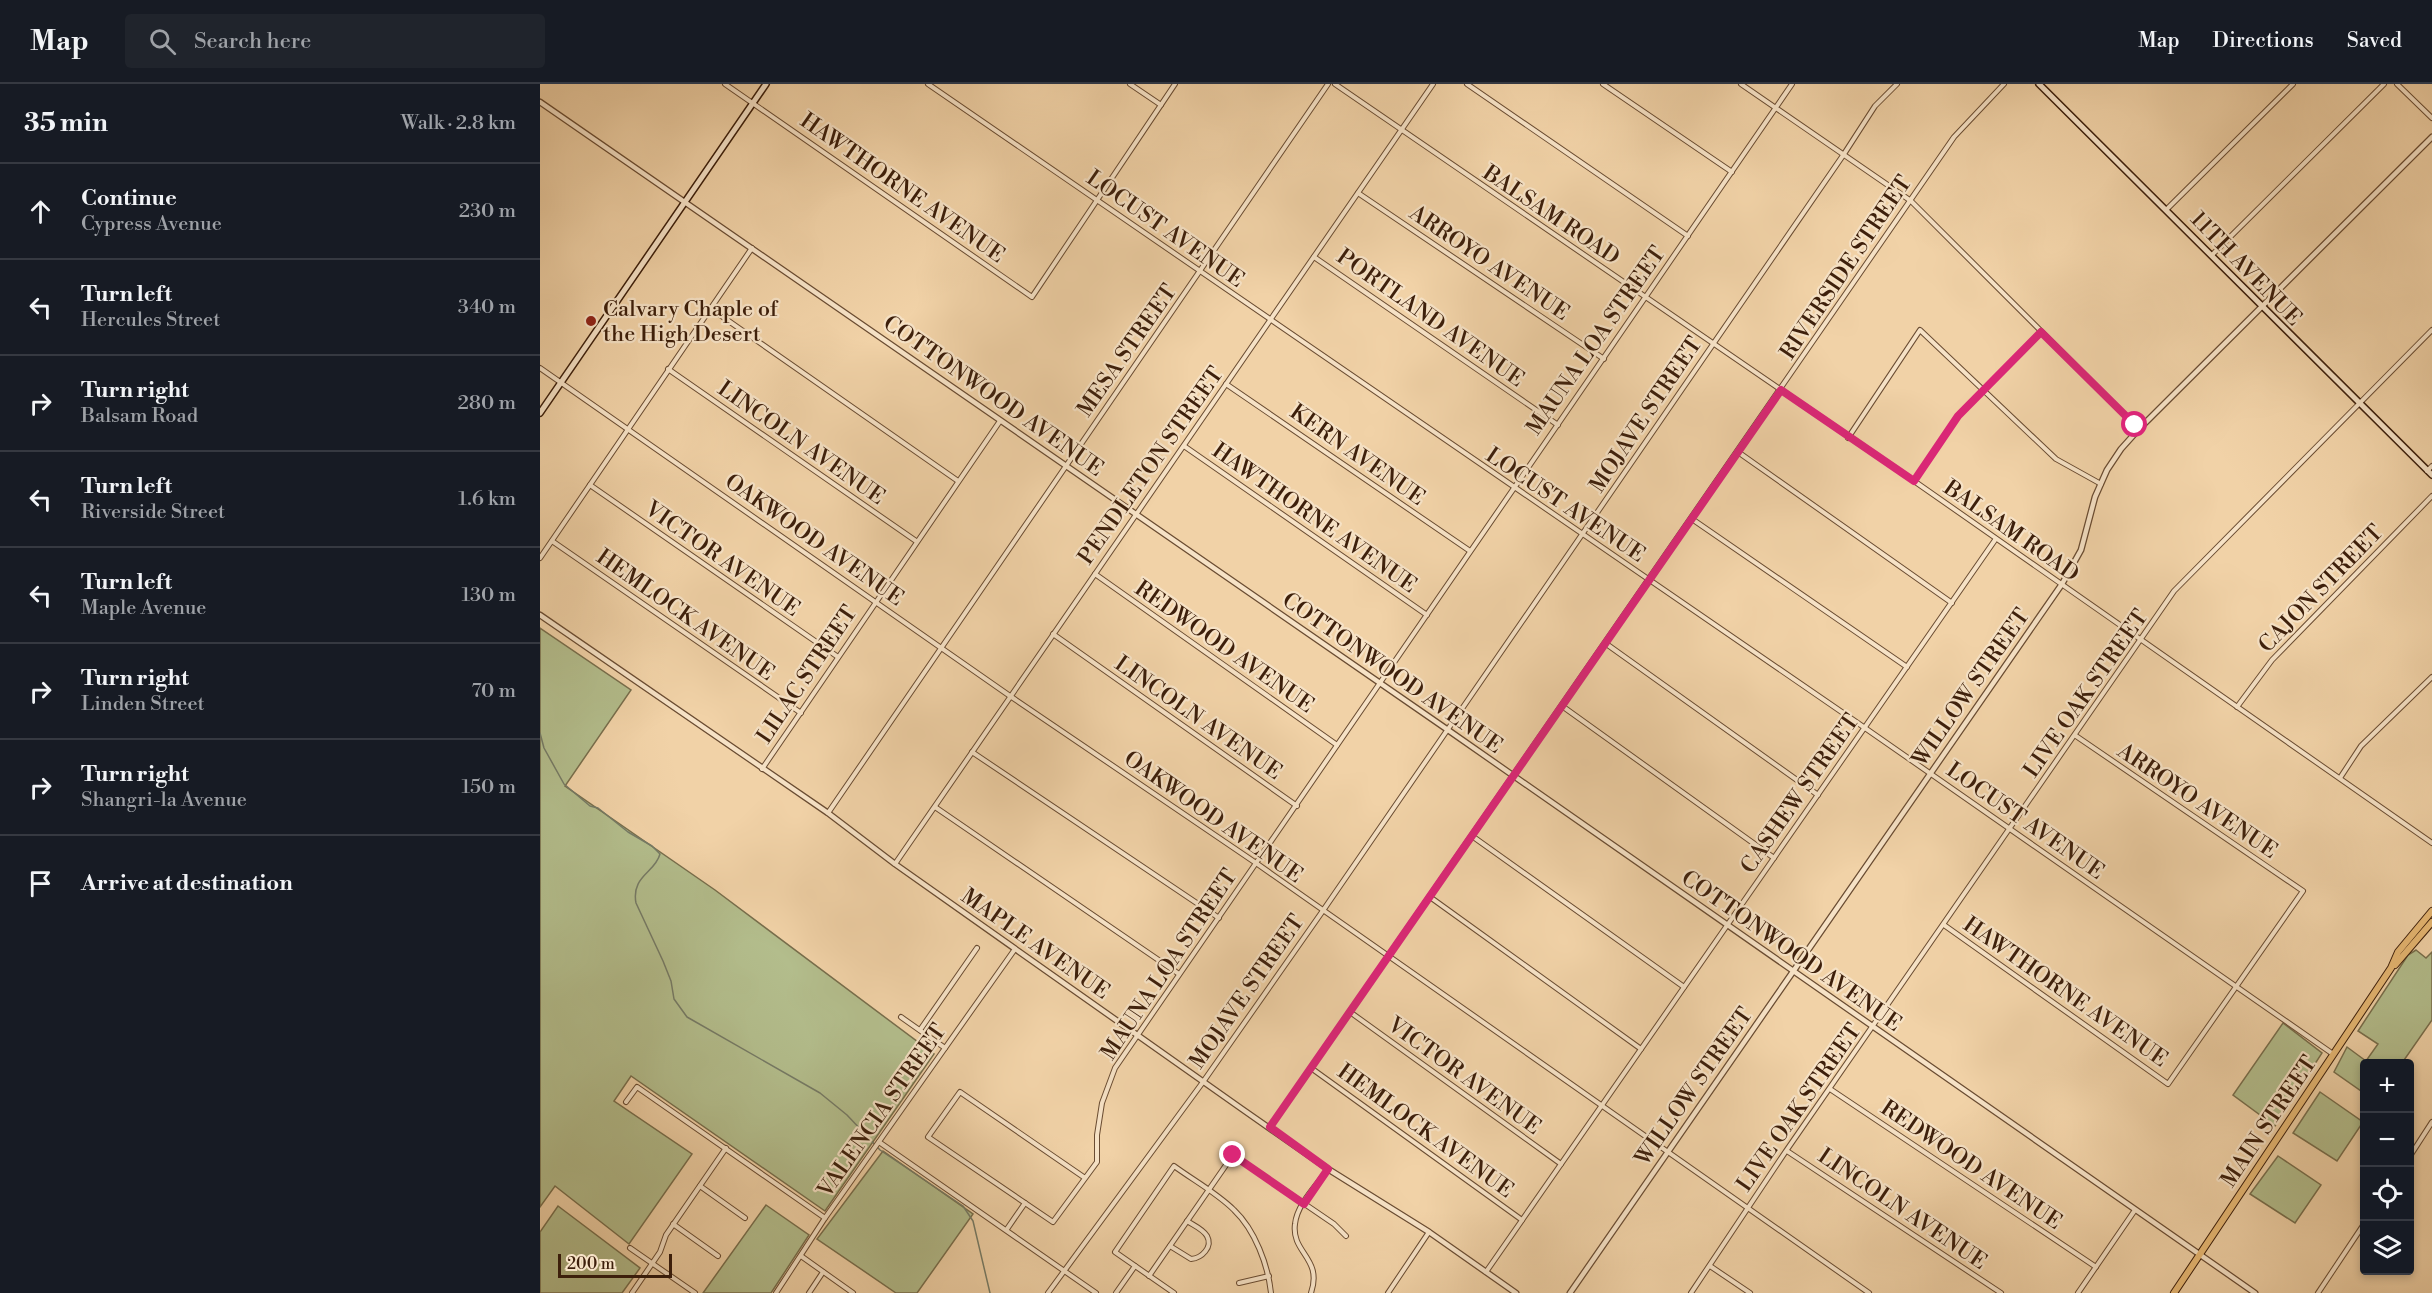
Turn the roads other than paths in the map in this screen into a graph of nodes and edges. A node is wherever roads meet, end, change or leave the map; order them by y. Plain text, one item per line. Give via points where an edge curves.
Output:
1 (725, 84) edge
2 (766, 84) edge
3 (928, 84) edge
4 (1130, 84) edge
5 (1175, 84) edge
6 (1328, 84) edge
7 (1335, 84) edge
8 (1433, 84) edge
9 (1467, 84) edge
10 (1603, 84) edge
11 (1741, 84) edge
12 (1792, 84) edge
13 (1897, 84) edge
14 (2004, 84) edge
15 (2039, 84) edge
16 (2293, 84) edge
17 (2384, 84) edge
18 (2397, 84) edge
19 (540, 102) edge
20 (753, 103) junction
21 (1161, 105) junction
22 (1776, 108) junction
23 (2432, 118) edge
24 (1401, 130) junction
25 (2432, 137) edge
26 (1844, 154) junction
27 (1732, 172) junction
28 (1358, 193) junction
29 (1098, 200) junction
30 (1911, 201) junction
31 (686, 202) junction
32 (2167, 209) junction
33 (1688, 236) junction
34 (752, 248) junction
35 (2212, 255) junction
36 (1314, 257) junction
37 (1200, 272) junction
38 (1644, 297) junction
39 (2263, 306) junction
40 (710, 308) junction
41 (1270, 320) junction
42 (2432, 330) edge
43 (2041, 332) junction
44 (1712, 345) junction
45 (1604, 359) junction
46 (540, 368) edge
47 (668, 369) junction
48 (561, 382) junction
49 (1226, 384) junction
50 (1781, 390) junction
51 (1984, 391) junction
52 (2360, 405) junction
53 (540, 413) edge
54 (1000, 421) junction
55 (1558, 425) junction
56 (2139, 429) junction
57 (628, 430) junction
58 (1848, 438) junction
59 (1184, 446) junction
60 (1738, 452) junction
61 (1066, 466) junction
62 (2430, 471) edge
63 (958, 481) junction
64 (1914, 481) junction
65 (2101, 484) junction
66 (590, 486) junction
67 (1513, 488) junction
68 (2432, 496) edge
69 (1136, 514) junction
70 (1692, 519) junction
71 (1582, 534) junction
72 (1995, 540) junction
73 (552, 541) junction
74 (916, 542) junction
75 (1470, 551) junction
76 (540, 558) edge
77 (1095, 574) junction
78 (1649, 580) junction
79 (2062, 584) junction
80 (876, 601) junction
81 (1952, 603) junction
82 (540, 615) edge
83 (1427, 615) junction
84 (1053, 634) junction
85 (2141, 641) junction
86 (1605, 643) junction
87 (941, 647) junction
88 (838, 657) junction
89 (1907, 667) junction
90 (2432, 676) edge
91 (1381, 684) junction
92 (1010, 696) junction
93 (1562, 706) junction
94 (2236, 707) junction
95 (801, 713) junction
96 (1864, 728) junction
97 (1448, 730) junction
98 (2076, 736) junction
99 (1337, 745) junction
100 (972, 752) junction
101 (762, 769) junction
102 (1930, 774) junction
103 (1514, 776) junction
104 (2340, 778) junction
105 (1818, 795) junction
106 (1297, 806) junction
107 (934, 807) junction
108 (828, 813) junction
109 (2010, 830) junction
110 (1472, 836) junction
111 (2432, 843) edge
112 (1774, 858) junction
113 (1256, 863) junction
114 (895, 864) junction
115 (1430, 897) junction
116 (2432, 911) edge
117 (1322, 912) junction
118 (1219, 918) junction
119 (2432, 922) edge
120 (1728, 925) junction
121 (1944, 925) junction
122 (977, 948) dead end
123 (1016, 948) junction
124 (1388, 957) junction
125 (2391, 969) junction
126 (1793, 971) junction
127 (1179, 974) junction
128 (2237, 986) junction
129 (1684, 987) junction
130 (1350, 1012) junction
131 (901, 1017) dead end
132 (1874, 1027) junction
133 (920, 1030) junction
134 (1138, 1034) junction
135 (945, 1048) junction
136 (1641, 1049) junction
137 (2334, 1054) junction
138 (1311, 1068) junction
139 (1203, 1082) junction
140 (1830, 1089) junction
141 (626, 1102) dead end
142 (1602, 1105) junction
143 (2432, 1122) edge
144 (1270, 1127) junction
145 (879, 1142) junction
146 (726, 1148) junction
147 (2414, 1149) edge
148 (1786, 1151) junction
149 (1668, 1152) junction
150 (1561, 1164) junction
151 (1328, 1169) junction
152 (1085, 1178) junction
153 (700, 1186) junction
154 (1208, 1190) junction
155 (1025, 1203) junction
156 (1304, 1204) junction
157 (1748, 1208) junction
158 (2136, 1210) junction
159 (745, 1218) dead end
160 (825, 1218) junction
161 (1522, 1220) junction
162 (1187, 1221) junction
163 (673, 1224) junction
164 (1007, 1229) junction
165 (2360, 1230) edge
166 (1429, 1232) junction
167 (1346, 1236) dead end
168 (1170, 1246) junction
169 (630, 1248) dead end
170 (2199, 1255) junction
171 (718, 1256) dead end
172 (801, 1256) junction
173 (652, 1264) junction
174 (1135, 1266) junction
175 (1710, 1266) junction
176 (2096, 1267) junction
177 (1064, 1271) junction
178 (824, 1272) junction
179 (1486, 1272) junction
180 (1149, 1276) junction
181 (1269, 1276) junction
182 (1239, 1283) dead end
183 (632, 1293) edge
184 (695, 1293) edge
185 (776, 1293) edge
186 (809, 1293) edge
187 (853, 1293) edge
188 (1048, 1293) edge
189 (1096, 1293) edge
190 (1116, 1293) edge
191 (1174, 1293) edge
192 (1272, 1293) edge
193 (1311, 1293) edge
194 (1388, 1293) edge
195 (1516, 1293) edge
196 (1570, 1293) edge
197 (1691, 1293) edge
198 (1750, 1293) edge
199 (1869, 1293) edge
200 (2001, 1293) edge
201 (2078, 1293) edge
202 (2175, 1293) edge
203 (2255, 1293) edge
204 (2318, 1293) edge

1 - 20 street, HAWTHORNE AVENUE
2 - 20 main road
3 - 29 street, LOCUST AVENUE
4 - 21 street
5 - 21 street
6 - 37 street, MESA STREET
7 - 24 street, BALSAM ROAD
8 - 24 street, PENDLETON STREET
9 - 33 street
10 - 27 street
11 - 22 street
12 - 22 street, MAUNA LOA STREET
13 - 26 street, MOJAVE STREET via 1875,106
14 - 30 street, RIVERSIDE STREET via 1954,137
15 - 32 main road, 11TH AVENUE
16 - 32 street
17 - 35 street
18 - 23 street
19 - 31 street, COTTONWOOD AVENUE
20 - 29 street, HAWTHORNE AVENUE via 1032,297
20 - 31 main road
21 - 29 street
22 - 26 street
22 - 27 street, MAUNA LOA STREET
24 - 28 street, PENDLETON STREET
24 - 38 street, BALSAM ROAD
25 - 39 street, WILLOW STREET
26 - 30 street
26 - 44 street, MOJAVE STREET
27 - 33 street, MAUNA LOA STREET
28 - 36 street, PENDLETON STREET
28 - 45 street, ARROYO AVENUE
29 - 37 street, LOCUST AVENUE
30 - 43 street
30 - 50 street, RIVERSIDE STREET
31 - 34 street, COTTONWOOD AVENUE
31 - 48 main road
32 - 35 main road, 11TH AVENUE
33 - 38 street, MAUNA LOA STREET
34 - 40 street
34 - 54 street, COTTONWOOD AVENUE
35 - 39 main road, 11TH AVENUE
36 - 41 street, PENDLETON STREET
36 - 55 street, PORTLAND AVENUE
37 - 41 street, LOCUST AVENUE
37 - 61 street, MESA STREET
38 - 44 street, BALSAM ROAD
38 - 45 street, MAUNA LOA STREET
39 - 52 main road, 11TH AVENUE
39 - 56 street, WILLOW STREET
40 - 47 street
40 - 63 street
41 - 49 street, PENDLETON STREET
41 - 67 street, LOCUST AVENUE
42 - 52 street, LIVE OAK STREET
43 - 51 street
43 - 56 street
44 - 50 street, BALSAM ROAD
44 - 71 street, MOJAVE STREET
45 - 55 street, MAUNA LOA STREET
46 - 48 street, OAKWOOD AVENUE
47 - 57 street
47 - 74 street, LINCOLN AVENUE
48 - 53 main road
48 - 57 street, OAKWOOD AVENUE
49 - 59 street, PENDLETON STREET
49 - 75 street, KERN AVENUE
50 - 58 street, BALSAM ROAD
50 - 60 street, RIVERSIDE STREET
51 - 58 street via 1920,330
51 - 64 street via 1958,416
51 - 65 street via 2056,459
52 - 62 main road, 11TH AVENUE
52 - 85 street, LIVE OAK STREET via 2175,591
54 - 61 street, COTTONWOOD AVENUE
54 - 63 street, LILAC STREET
55 - 67 street, MAUNA LOA STREET
56 - 65 street, WILLOW STREET via 2115,458
57 - 66 street
57 - 80 street, OAKWOOD AVENUE
58 - 64 street, BALSAM ROAD
59 - 69 street, PENDLETON STREET
59 - 83 street, HAWTHORNE AVENUE
60 - 70 street, RIVERSIDE STREET
60 - 81 street
61 - 69 street, COTTONWOOD AVENUE
61 - 87 street, MESA STREET
63 - 74 street, LILAC STREET
64 - 72 street, BALSAM ROAD
65 - 79 street, WILLOW STREET via 2081,550
66 - 73 street
66 - 88 street, VICTOR AVENUE
67 - 71 street, LOCUST AVENUE
67 - 75 street, MAUNA LOA STREET
68 - 94 street, CAJON STREET via 2272,660
69 - 77 street, PENDLETON STREET
69 - 91 street, COTTONWOOD AVENUE
70 - 78 street, RIVERSIDE STREET
70 - 89 street
71 - 78 street, LOCUST AVENUE
71 - 97 street, MOJAVE STREET
72 - 79 street, BALSAM ROAD
72 - 81 street, CASHEW STREET
73 - 76 street
73 - 95 street, HEMLOCK AVENUE
74 - 80 street, LILAC STREET
75 - 83 street, MAUNA LOA STREET
77 - 84 street, PENDLETON STREET
77 - 99 street, REDWOOD AVENUE
78 - 86 street, RIVERSIDE STREET
78 - 96 street, LOCUST AVENUE
79 - 85 street, BALSAM ROAD
79 - 102 street, WILLOW STREET
80 - 87 street, OAKWOOD AVENUE
80 - 88 street, LILAC STREET
81 - 89 street, CASHEW STREET
82 - 101 street, MAPLE AVENUE
83 - 91 street, MAUNA LOA STREET
84 - 92 street, PENDLETON STREET
84 - 106 street, LINCOLN AVENUE
85 - 94 street, BALSAM ROAD
85 - 98 street, LIVE OAK STREET
86 - 93 street, RIVERSIDE STREET
86 - 105 street
87 - 92 street, OAKWOOD AVENUE
87 - 108 street, MESA STREET
88 - 95 street, LILAC STREET
89 - 96 street, CASHEW STREET
90 - 104 street via 2361,746
91 - 97 street, COTTONWOOD AVENUE
91 - 99 street, MAUNA LOA STREET
92 - 100 street, PENDLETON STREET
92 - 113 street, OAKWOOD AVENUE
93 - 103 street, RIVERSIDE STREET
93 - 112 street
94 - 104 street, BALSAM ROAD
95 - 101 street, LILAC STREET
96 - 102 street, LOCUST AVENUE
96 - 105 street, CASHEW STREET
97 - 103 street, COTTONWOOD AVENUE
97 - 117 street, MOJAVE STREET
98 - 109 street, LIVE OAK STREET
98 - 128 street, ARROYO AVENUE via 2302,891
99 - 106 street, MAUNA LOA STREET
100 - 107 street, PENDLETON STREET
100 - 118 street
101 - 108 street, MAPLE AVENUE
102 - 109 street, LOCUST AVENUE
102 - 126 street, WILLOW STREET
103 - 110 street, RIVERSIDE STREET
103 - 120 street, COTTONWOOD AVENUE
104 - 111 street, BALSAM ROAD
105 - 112 street, CASHEW STREET
106 - 113 street, MAUNA LOA STREET
107 - 114 street, PENDLETON STREET
107 - 127 street
108 - 114 street, MAPLE AVENUE
109 - 121 street, LIVE OAK STREET
109 - 128 street, LOCUST AVENUE
110 - 115 street, RIVERSIDE STREET
110 - 129 street
112 - 120 street, CASHEW STREET
113 - 117 street, OAKWOOD AVENUE
113 - 118 street, MAUNA LOA STREET
114 - 123 street, MAPLE AVENUE
115 - 124 street, RIVERSIDE STREET
115 - 136 street
116 - 125 main road, MAIN STREET via 2398,951
117 - 124 street, OAKWOOD AVENUE
117 - 139 street, MOJAVE STREET
118 - 127 street, MAUNA LOA STREET
119 - 125 main road, MAIN STREET
120 - 126 street, COTTONWOOD AVENUE
120 - 129 street, CASHEW STREET
121 - 128 street, HAWTHORNE AVENUE via 2168,1084
121 - 132 street, LIVE OAK STREET
122 - 133 street
123 - 134 street, MAPLE AVENUE
123 - 135 street, VALENCIA STREET
124 - 130 street, RIVERSIDE STREET
124 - 142 street, OAKWOOD AVENUE
125 - 137 main road, MAIN STREET
126 - 132 street, COTTONWOOD AVENUE
126 - 149 street, WILLOW STREET
127 - 134 street, MAUNA LOA STREET
128 - 137 street, LOCUST AVENUE
129 - 136 street, CASHEW STREET
130 - 138 street, RIVERSIDE STREET
130 - 150 street, VICTOR AVENUE
131 - 133 street
132 - 140 street, LIVE OAK STREET
132 - 158 street, COTTONWOOD AVENUE
133 - 135 street
134 - 139 street, MAPLE AVENUE
134 - 152 street, MAUNA LOA STREET via 1109,1082 1096,1135 1097,1162
135 - 145 street, VALENCIA STREET
136 - 142 street, CASHEW STREET
137 - 170 main road, MAIN STREET
138 - 144 street, RIVERSIDE STREET
138 - 161 street, HEMLOCK AVENUE
139 - 144 street, MAPLE AVENUE
139 - 177 street, MOJAVE STREET
140 - 148 street, LIVE OAK STREET
140 - 176 street, REDWOOD AVENUE
141 - 146 street via 637,1087
142 - 149 street, OAKWOOD AVENUE
142 - 150 street, CASHEW STREET
143 - 147 street
144 - 151 street, MAPLE AVENUE
145 - 160 street, VALENCIA STREET
145 - 164 street
146 - 153 street
146 - 160 street
148 - 157 street, LIVE OAK STREET
148 - 200 street, LINCOLN AVENUE
149 - 157 street, OAKWOOD AVENUE
149 - 196 street, WILLOW STREET
150 - 161 street, CASHEW STREET
151 - 156 street
151 - 166 street, MAPLE AVENUE
152 - 155 street, MAUNA LOA STREET via 1053,1222
152 - 155 street via 960,1092 928,1137
153 - 159 street
153 - 163 street
154 - 156 street via 1233,1155
154 - 162 street
154 - 174 street via 1174,1167 1115,1252
154 - 181 street via 1235,1210 1258,1244
155 - 164 street
156 - 167 street
156 - 193 street via 1294,1235 1311,1262
157 - 175 street, LIVE OAK STREET
157 - 199 street, OAKWOOD AVENUE
158 - 170 street, COTTONWOOD AVENUE
158 - 176 street
160 - 172 street, VALENCIA STREET
161 - 179 street, CASHEW STREET
162 - 168 street
162 - 168 street via 1207,1236 1206,1252 1191,1259
163 - 171 street
163 - 173 street
164 - 177 street
165 - 204 street
166 - 179 street, MAPLE AVENUE
166 - 194 street
168 - 180 street
169 - 173 street
170 - 202 main road, MAIN STREET
170 - 203 street, COTTONWOOD AVENUE
172 - 178 street
172 - 185 street, VALENCIA STREET
173 - 183 street
173 - 184 street
174 - 180 street
174 - 190 street
175 - 197 street, LIVE OAK STREET
175 - 198 street
176 - 201 street
177 - 188 street, MOJAVE STREET
177 - 189 street
178 - 186 street
178 - 187 street
179 - 195 street, MAPLE AVENUE
180 - 191 street
181 - 182 street
181 - 192 street

